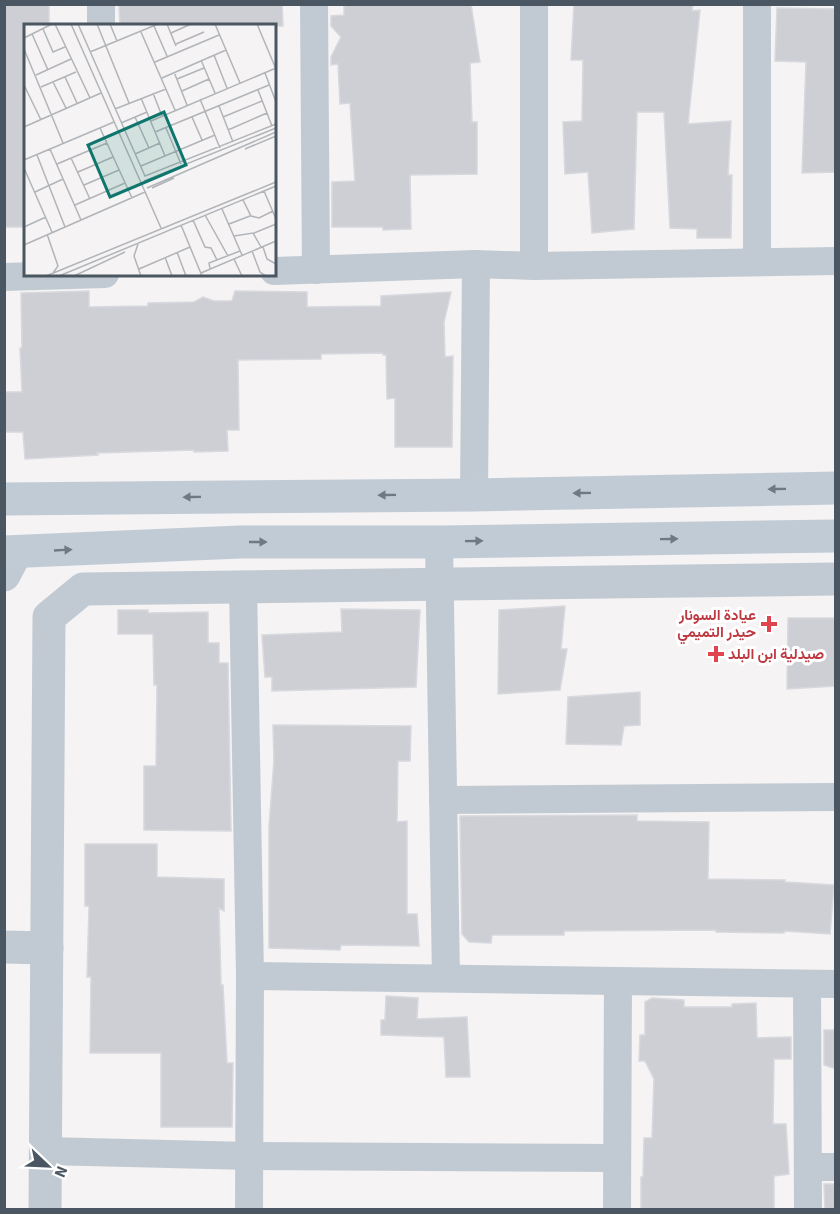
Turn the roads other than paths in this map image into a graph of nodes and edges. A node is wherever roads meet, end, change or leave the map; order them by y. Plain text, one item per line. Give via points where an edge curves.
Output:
1 (101, 4) edge
2 (314, 4) edge
3 (534, 4) edge
4 (757, 4) edge
5 (101, 24) edge
6 (757, 261) junction
7 (836, 261) edge
8 (476, 264) junction
9 (534, 266) junction
10 (316, 270) junction
11 (276, 271) edge
12 (38, 276) edge
13 (4, 277) edge
14 (824, 488) edge
15 (474, 495) junction
16 (4, 499) edge
17 (824, 536) edge
18 (439, 542) junction
19 (8, 560) edge
20 (836, 579) edge
21 (440, 584) junction
22 (243, 586) junction
23 (836, 797) edge
24 (443, 800) junction
25 (4, 947) edge
26 (47, 948) junction
27 (250, 976) junction
28 (446, 978) junction
29 (618, 981) junction
30 (807, 984) junction
31 (836, 984) edge
32 (46, 1151) junction
33 (250, 1156) junction
34 (617, 1158) junction
35 (822, 1167) edge
36 (45, 1209) edge
37 (249, 1209) edge
38 (617, 1209) edge
39 (808, 1209) edge

1 - 5 street
2 - 10 street
3 - 9 street
4 - 6 street
6 - 7 street
6 - 9 street
8 - 9 street
8 - 10 street
8 - 15 street
10 - 11 street
12 - 13 street
14 -> 15 main road
14 - 17 main road
15 -> 16 main road
18 -> 17 main road
19 -> 18 main road via 240,542
18 - 21 street
20 - 21 street
21 - 22 street
21 - 24 street
22 - 26 street via 83,589 49,617
22 - 27 street
23 - 24 street
24 - 28 street
25 - 26 street
26 - 32 street
27 - 28 street
27 - 33 street
28 - 29 street
29 - 30 street
29 - 34 street
30 - 31 street
30 - 35 street
32 - 33 street
32 - 36 street
33 - 34 street
33 - 37 street
34 - 38 street
35 - 39 street

